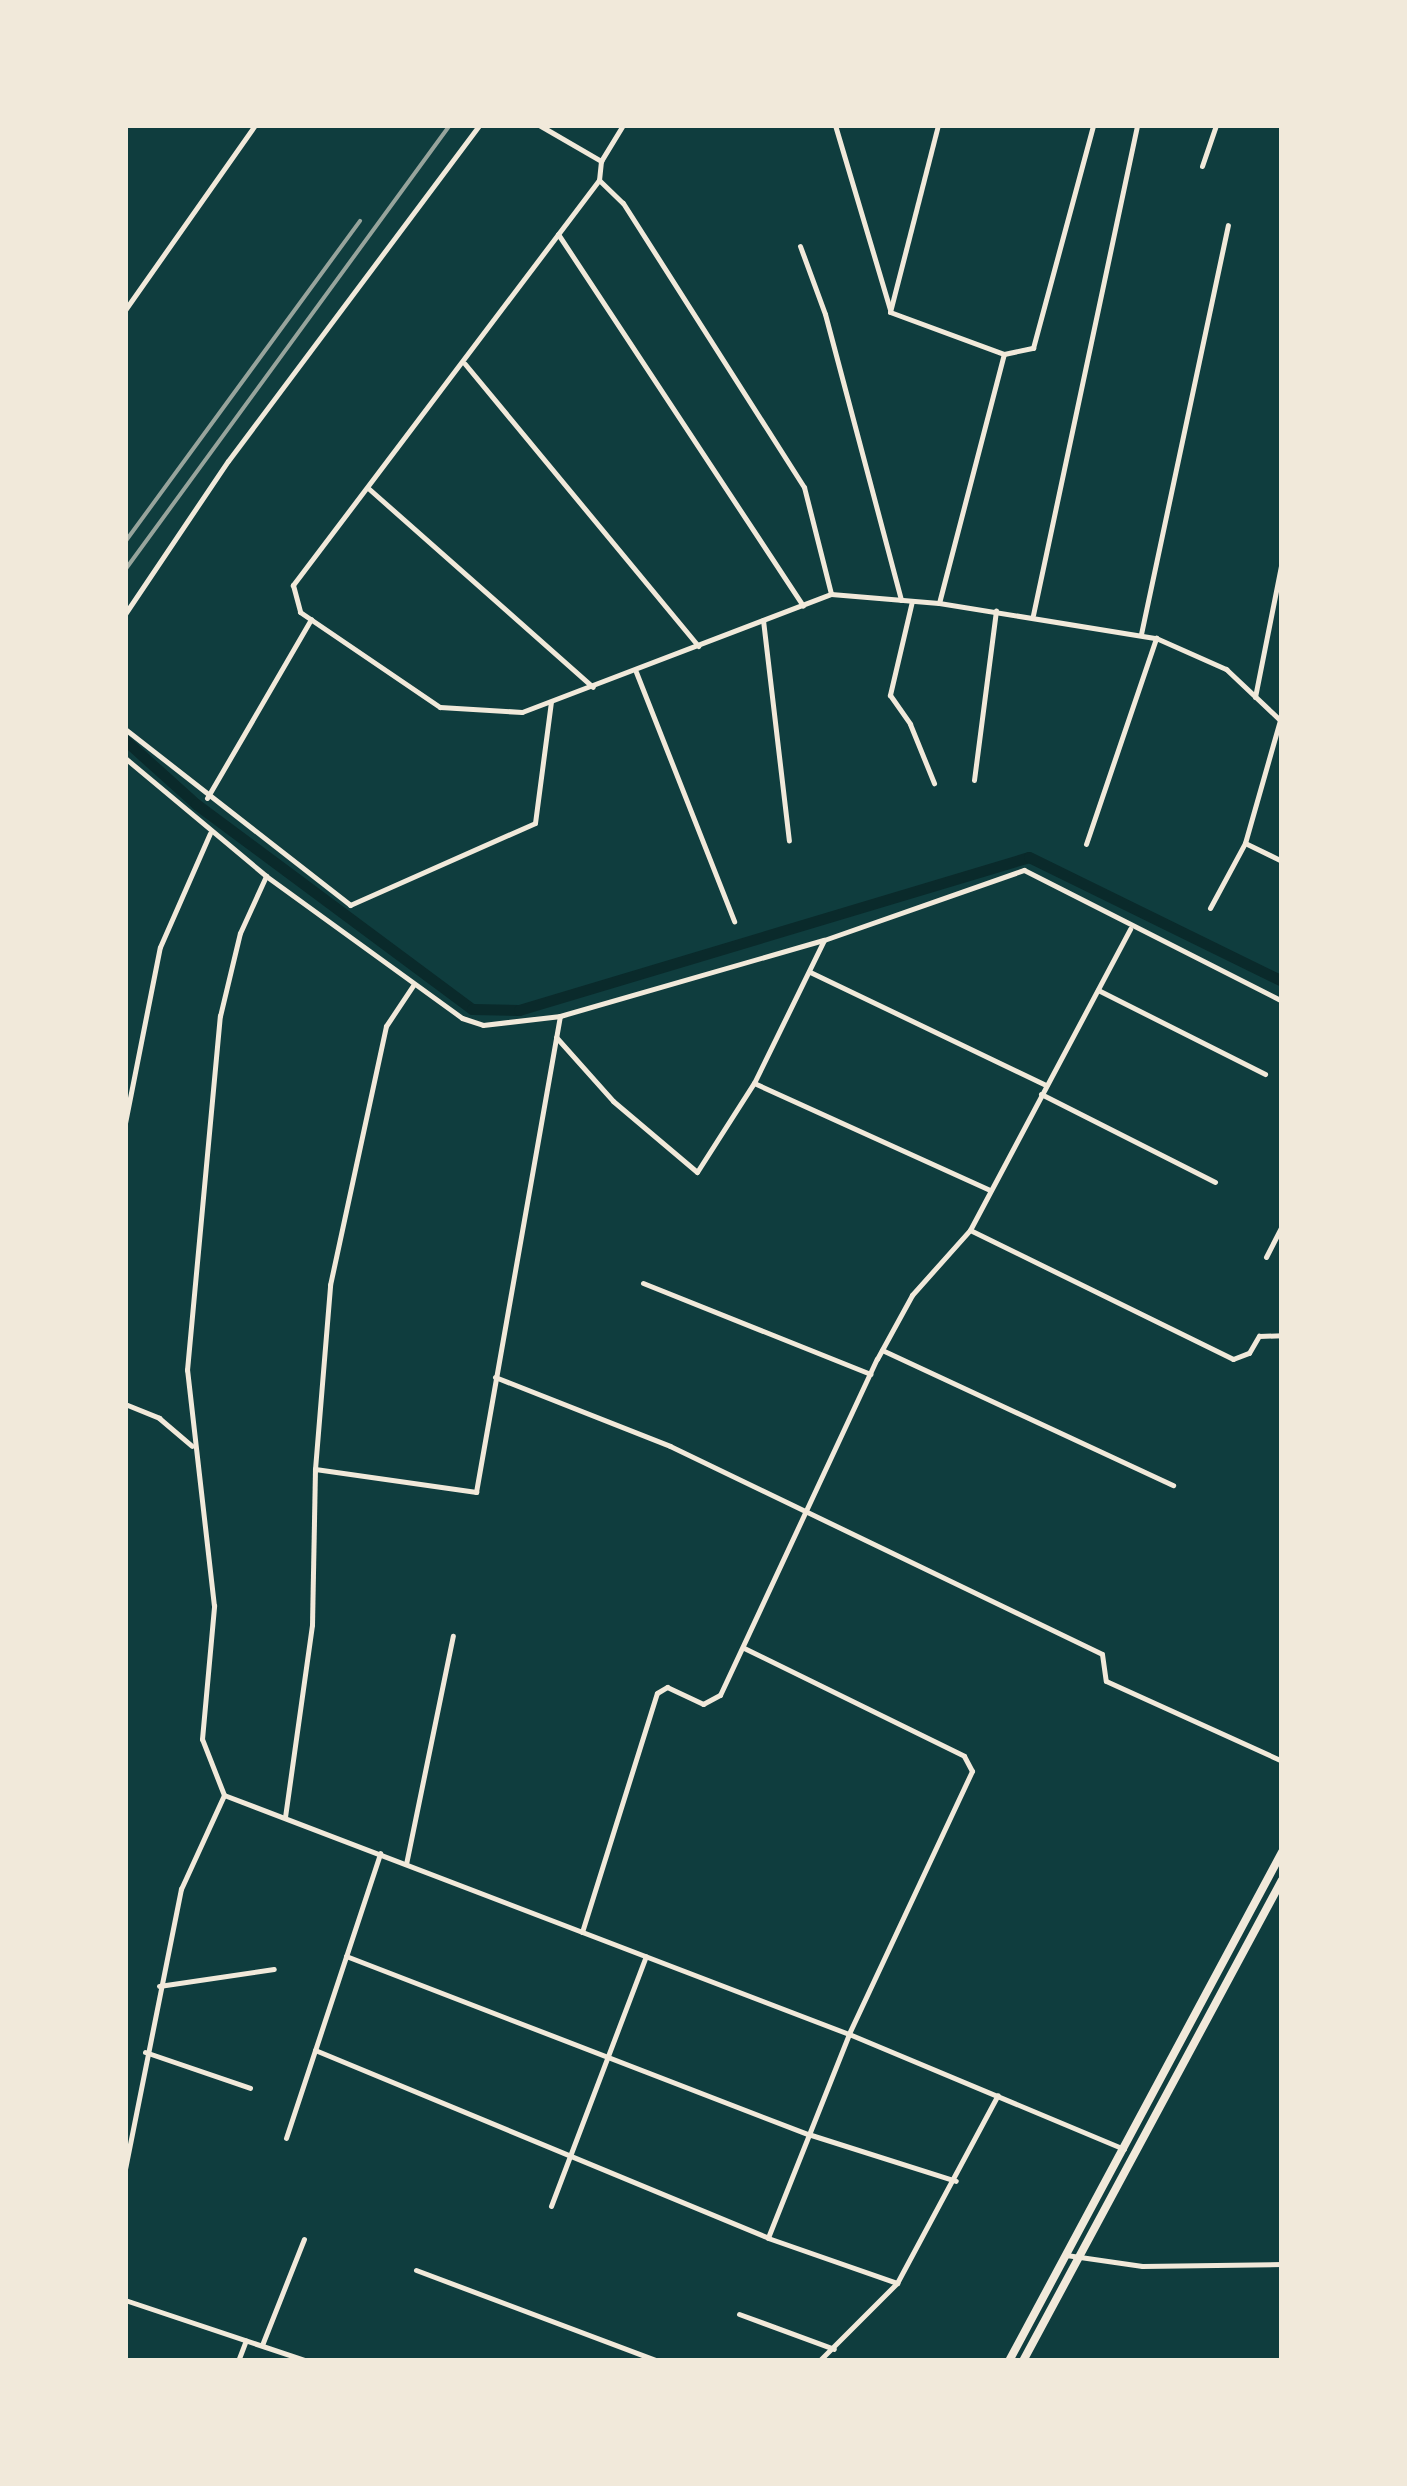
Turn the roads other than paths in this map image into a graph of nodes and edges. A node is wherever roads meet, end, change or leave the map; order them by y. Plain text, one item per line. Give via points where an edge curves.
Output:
1 (255, 125) edge
2 (479, 125) edge
3 (539, 125) edge
4 (624, 125) edge
5 (835, 125) edge
6 (938, 125) edge
7 (1094, 125) edge
8 (1216, 125) edge
9 (1137, 126) edge
10 (601, 162) junction
11 (1202, 166) dead end
12 (600, 180) junction
13 (1228, 225) dead end
14 (558, 234) junction
15 (800, 246) dead end
16 (125, 310) edge
17 (890, 312) junction
18 (1004, 354) junction
19 (465, 364) junction
20 (368, 488) junction
21 (1282, 561) edge
22 (831, 594) junction
23 (902, 600) junction
24 (912, 601) junction
25 (939, 603) junction
26 (804, 605) junction
27 (996, 610) junction
28 (125, 614) edge
29 (1033, 615) junction
30 (311, 619) junction
31 (763, 620) junction
32 (1140, 634) junction
33 (1156, 638) junction
34 (698, 646) junction
35 (636, 672) junction
36 (593, 687) junction
37 (1255, 697) junction
38 (551, 702) junction
39 (1281, 721) edge
40 (125, 728) edge
41 (125, 758) edge
42 (974, 780) dead end
43 (934, 783) dead end
44 (207, 798) junction
45 (210, 833) junction
46 (790, 840) dead end
47 (1245, 843) junction
48 (1086, 844) dead end
49 (1282, 862) edge
50 (266, 876) junction
51 (1210, 908) dead end
52 (734, 921) dead end
53 (1130, 929) junction
54 (824, 940) junction
55 (809, 972) junction
56 (414, 984) junction
57 (1098, 989) junction
58 (1282, 1000) edge
59 (560, 1016) junction
60 (556, 1037) junction
61 (1265, 1074) dead end
62 (754, 1083) junction
63 (1046, 1085) junction
64 (1041, 1094) junction
65 (125, 1123) edge
66 (1215, 1182) dead end
67 (990, 1190) junction
68 (1282, 1226) edge
69 (970, 1230) junction
70 (1266, 1257) dead end
71 (644, 1282) dead end
72 (1282, 1335) edge
73 (882, 1350) junction
74 (870, 1374) junction
75 (495, 1377) junction
76 (125, 1404) edge
77 (192, 1446) junction
78 (314, 1469) junction
79 (1174, 1485) dead end
80 (806, 1512) junction
81 (453, 1636) dead end
82 (743, 1647) junction
83 (1282, 1760) edge
84 (224, 1795) junction
85 (284, 1817) junction
86 (1282, 1852) edge
87 (380, 1854) junction
88 (406, 1864) junction
89 (1282, 1880) edge
90 (582, 1932) junction
91 (346, 1956) junction
92 (646, 1956) junction
93 (274, 1969) dead end
94 (157, 1986) junction
95 (850, 2034) junction
96 (315, 2050) junction
97 (145, 2052) junction
98 (610, 2058) junction
99 (250, 2088) dead end
100 (998, 2095) junction
101 (808, 2134) junction
102 (286, 2138) dead end
103 (1124, 2150) junction
104 (572, 2152) junction
105 (125, 2169) edge
106 (956, 2181) junction
107 (552, 2206) dead end
108 (768, 2238) junction
109 (304, 2239) dead end
110 (1066, 2254) junction
111 (1076, 2258) junction
112 (1282, 2264) edge
113 (416, 2270) dead end
114 (897, 2283) junction
115 (125, 2300) edge
116 (739, 2314) dead end
117 (246, 2340) junction
118 (262, 2345) junction
119 (834, 2348) junction
120 (238, 2361) edge
121 (307, 2361) edge
122 (658, 2361) edge
123 (819, 2361) edge
124 (1009, 2361) edge
125 (1023, 2361) edge

1 - 16 street
2 - 28 street via 228,461
3 - 10 street
4 - 10 street
5 - 17 street
6 - 17 street
7 - 18 street via 1033,348
8 - 11 street
9 - 29 street
10 - 12 street
12 - 14 street
12 - 22 street via 624,203 804,487
13 - 32 street
14 - 19 street
14 - 26 street
15 - 23 street via 825,314
17 - 18 street
18 - 25 street
19 - 20 street
19 - 34 street
20 - 30 street via 293,585 293,601
20 - 36 street
21 - 37 street
22 - 23 street
22 - 26 street
23 - 24 street
24 - 25 street
24 - 43 street via 890,695
25 - 27 street
26 - 31 street
27 - 29 street
27 - 42 street
29 - 32 street
30 - 38 street via 440,708 522,712
30 - 44 street
31 - 34 street
31 - 46 street
32 - 33 street
33 - 37 street via 1226,669
33 - 48 street
34 - 35 street
35 - 36 street
35 - 52 street
36 - 38 street
37 - 39 street
38 - 44 street via 536,823 350,905
39 - 47 street
40 - 44 street
41 - 45 street
45 - 50 street
45 - 65 street via 160,947
47 - 49 street
47 - 51 street
50 - 56 street
50 - 77 street via 236,947 220,1016 193,1276
53 - 54 street via 1024,870
53 - 57 street
53 - 58 street
54 - 55 street
54 - 59 street
55 - 62 street
55 - 63 street
56 - 59 street via 482,1025
56 - 78 street via 386,1026 362,1126 330,1286
57 - 61 street
57 - 63 street
59 - 60 street
60 - 62 street via 613,1101 698,1172
60 - 75 street
62 - 67 street
63 - 64 street
64 - 66 street
64 - 67 street
67 - 69 street
68 - 70 street
69 - 72 street via 1232,1359 1248,1353 1259,1336
69 - 73 street via 912,1294
71 - 74 street
73 - 74 street
73 - 79 street
74 - 80 street
75 - 78 street via 476,1492
75 - 80 street via 670,1446
76 - 77 street via 159,1418
77 - 84 street via 214,1606 202,1739
78 - 85 street via 312,1625
80 - 82 street
80 - 83 street via 1102,1654 1106,1680
81 - 88 street
82 - 90 street via 713,1701 703,1704 667,1688 657,1693
82 - 95 street via 970,1762 972,1770
84 - 85 street
84 - 94 street via 181,1888
85 - 87 street
86 - 103 main road
87 - 88 street
87 - 91 street
88 - 90 street
89 - 111 main road
90 - 92 street
91 - 96 street
91 - 98 street
92 - 95 street
92 - 98 street
93 - 94 street
94 - 97 street
95 - 100 street
95 - 101 street
96 - 102 street
96 - 104 street
97 - 99 street
97 - 105 street
98 - 101 street
98 - 104 street
100 - 103 street
100 - 106 street
101 - 106 street
101 - 108 street
103 - 110 main road
104 - 107 street
104 - 108 street
106 - 114 street
108 - 114 street
109 - 118 street
110 - 111 street
110 - 124 main road
111 - 112 street via 1142,2266
111 - 125 main road
113 - 122 street
114 - 119 street
115 - 117 street
116 - 119 street
117 - 118 street
117 - 120 street
118 - 121 street
119 - 123 street

